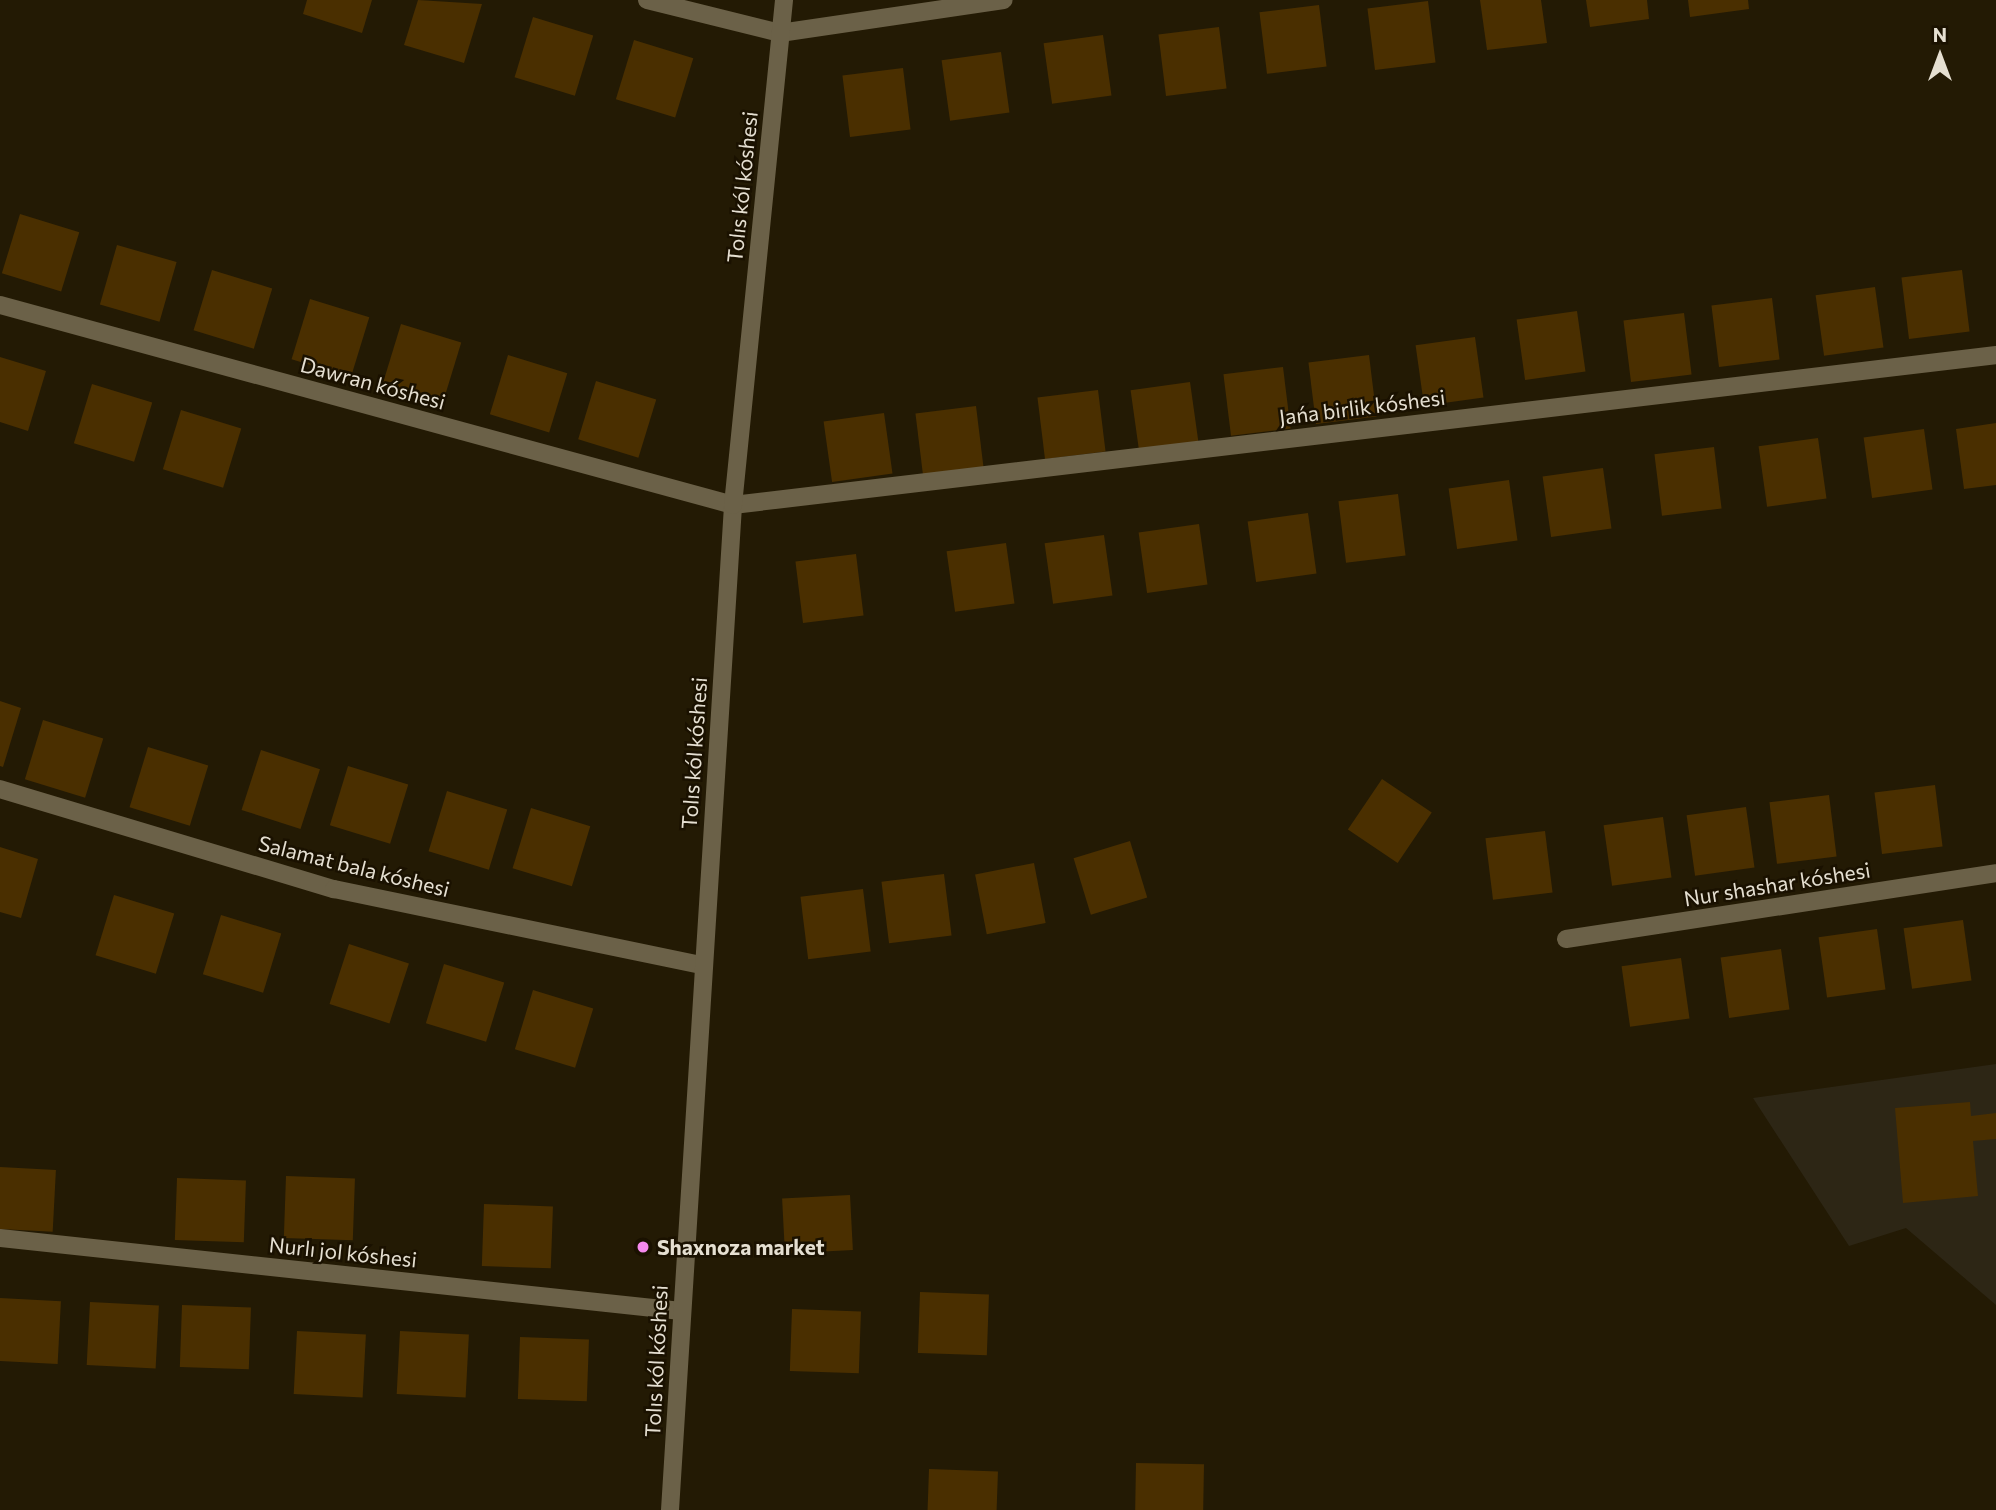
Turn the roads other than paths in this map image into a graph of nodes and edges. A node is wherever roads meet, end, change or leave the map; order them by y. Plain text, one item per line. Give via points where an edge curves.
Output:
1 (647, 0) edge
2 (784, 0) edge
3 (1004, 0) edge
4 (780, 33) junction
5 (0, 305) edge
6 (1996, 355) edge
7 (733, 505) junction
8 (0, 789) edge
9 (1996, 873) edge
10 (1566, 939) dead end
11 (702, 965) junction
12 (0, 1238) edge
13 (681, 1311) junction
14 (670, 1510) edge

1 - 4 street
2 - 4 street, Tolıs kól kóshesi
3 - 4 street
4 - 7 street, Tolıs kól kóshesi
5 - 7 street, Dawran kóshesi
6 - 7 street, Jańa birlik kóshesi
7 - 11 street, Tolıs kól kóshesi
8 - 11 street, Salamat bala kóshesi via 334,889
9 - 10 street, Nur shashar kóshesi
11 - 13 street, Tolıs kól kóshesi
12 - 13 street, Nurlı jol kóshesi
13 - 14 street, Tolıs kól kóshesi

